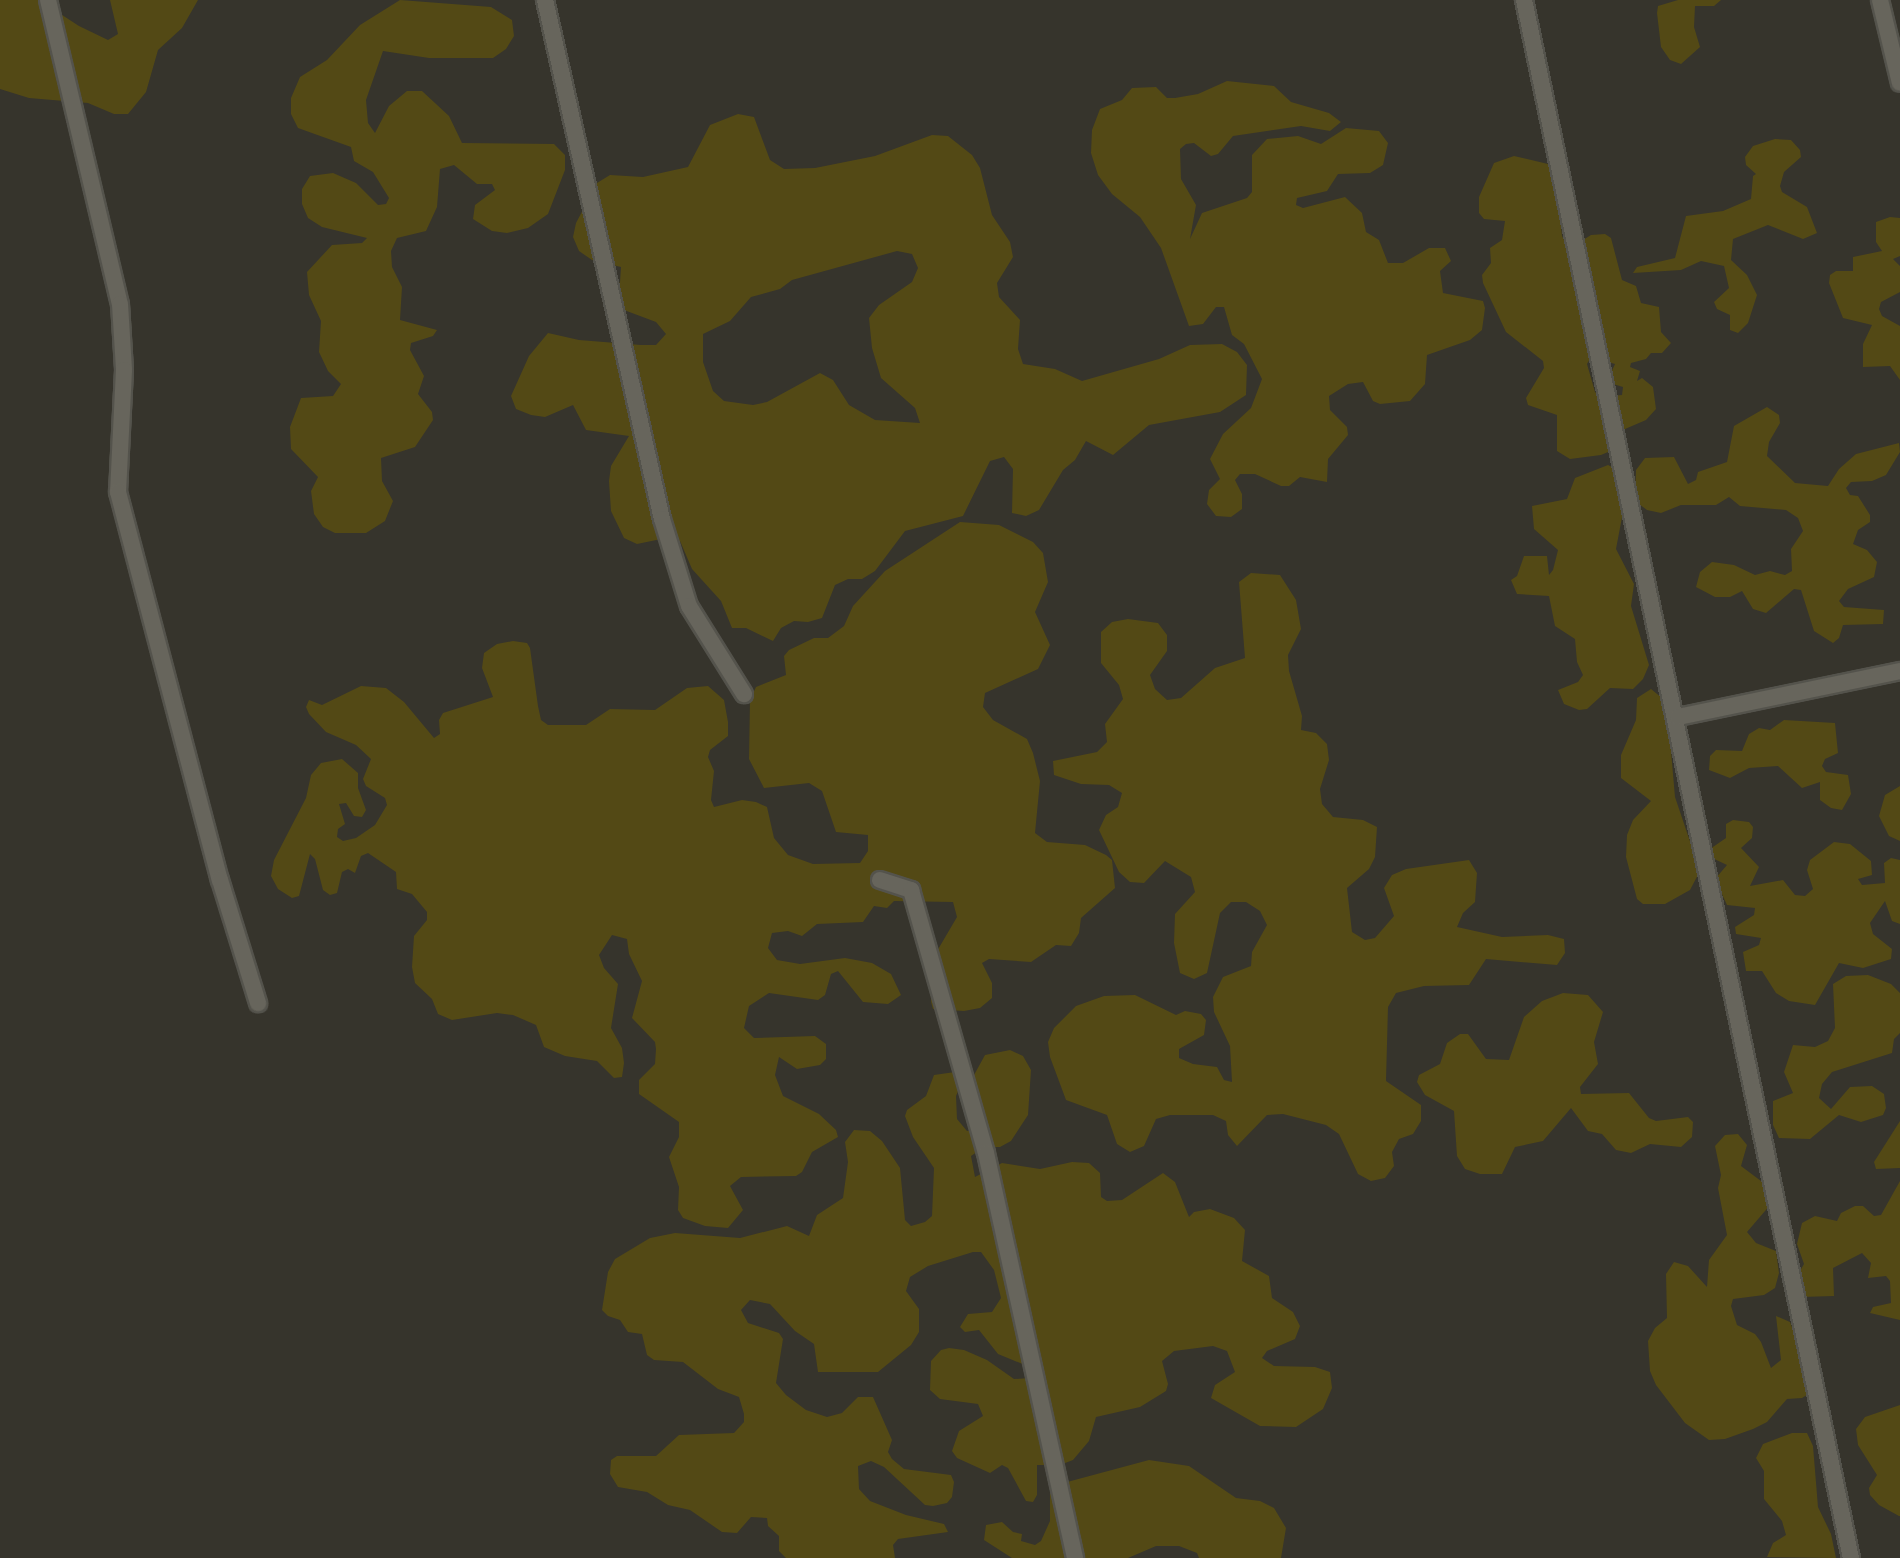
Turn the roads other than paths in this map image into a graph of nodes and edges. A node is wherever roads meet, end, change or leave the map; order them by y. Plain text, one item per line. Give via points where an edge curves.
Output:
1 (48, 0) edge
2 (545, 0) edge
3 (1524, 0) edge
4 (1880, 0) edge
5 (1900, 83) edge
6 (1900, 670) edge
7 (744, 694) dead end
8 (1678, 717) junction
9 (880, 880) dead end
10 (258, 1003) dead end
11 (1076, 1558) edge
12 (1851, 1558) edge

1 - 10 street via 120,304 124,370 118,492 220,880
2 - 7 street via 662,519 689,606
3 - 8 street
4 - 5 street
6 - 8 street
8 - 12 street
9 - 11 street via 911,891 986,1153

